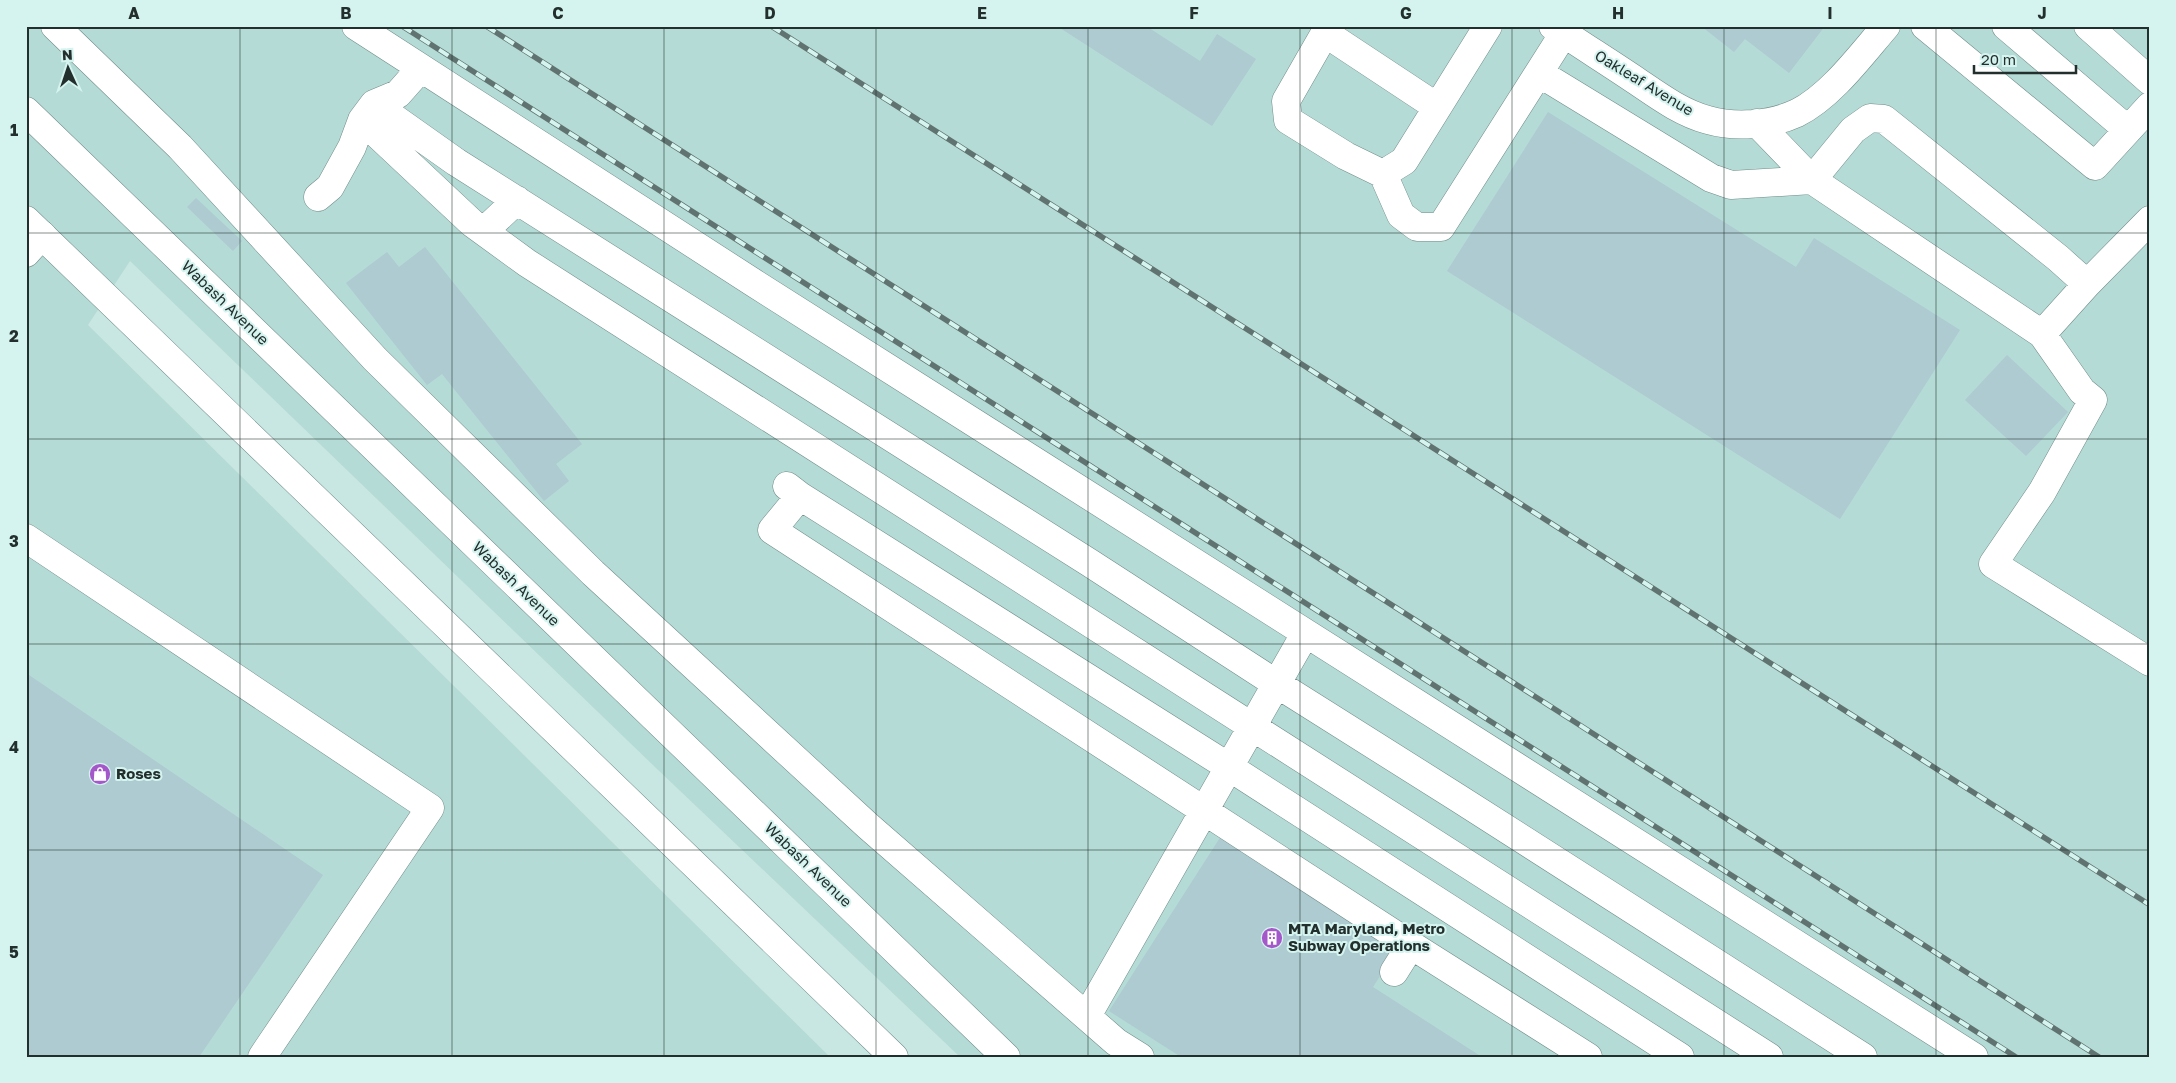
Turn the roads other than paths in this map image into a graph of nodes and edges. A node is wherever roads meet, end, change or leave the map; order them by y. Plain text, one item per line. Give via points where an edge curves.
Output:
1 (55, 26) edge
2 (356, 26) edge
3 (1488, 26) edge
4 (1886, 26) edge
5 (1925, 26) edge
6 (2006, 26) edge
7 (2088, 26) edge
8 (1327, 30) edge
9 (1558, 30) edge
10 (420, 68) junction
11 (1539, 73) junction
12 (2150, 81) edge
13 (2150, 106) edge
14 (1437, 108) junction
15 (26, 111) edge
16 (368, 112) junction
17 (1763, 123) junction
18 (2128, 130) junction
19 (1383, 174) junction
20 (1812, 180) junction
21 (318, 197) dead end
22 (517, 200) junction
23 (2150, 220) edge
24 (484, 231) junction
25 (32, 236) edge
26 (2088, 284) junction
27 (2042, 334) junction
28 (26, 538) edge
29 (1305, 634) junction
30 (2150, 662) edge
31 (1276, 684) junction
32 (1252, 726) junction
33 (1229, 767) junction
34 (1204, 810) junction
35 (1411, 945) junction
36 (1394, 972) dead end
37 (1087, 1016) junction
38 (262, 1057) edge
39 (894, 1057) edge
40 (1006, 1057) edge
41 (1140, 1057) edge
42 (1588, 1057) edge
43 (1680, 1057) edge
44 (1769, 1057) edge
45 (1863, 1057) edge
46 (1974, 1057) edge

1 - 37 main road via 180,147 376,359 593,573 868,826
2 - 10 main road
3 - 14 main road
4 - 17 main road, Oakleaf Avenue via 1819,98 1797,113
5 - 18 main road via 2095,166
6 - 18 main road
7 - 12 main road
8 - 14 main road
8 - 19 main road via 1286,101 1288,120 1346,156
9 - 11 main road
9 - 17 main road, Oakleaf Avenue via 1680,110 1709,121 1742,125
10 - 16 main road via 398,94
10 - 29 main road
11 - 19 main road via 1441,227 1417,227 1401,215
11 - 20 main road via 1711,178 1732,185
13 - 18 main road
14 - 19 main road via 1404,161
15 - 40 main road, Wabash Avenue
16 - 21 main road via 330,187
16 - 22 main road
16 - 24 main road via 401,158
17 - 20 main road
20 - 26 main road via 1853,130 1870,118 1884,119
20 - 27 main road
22 - 24 main road
22 - 31 main road via 1074,552
23 - 26 main road
24 - 32 main road via 526,263
25 - 39 main road
26 - 27 main road
27 - 30 main road via 2082,391 2093,400 2042,492 1993,564
28 - 38 main road via 430,808
29 - 31 main road
29 - 46 main road
31 - 32 main road
31 - 45 main road
32 - 33 main road
32 - 44 main road
33 - 34 main road
33 - 34 main road via 793,491 772,530
33 - 43 main road
34 - 35 main road
34 - 37 main road
35 - 36 main road
35 - 42 main road
37 - 41 main road via 1116,1042

